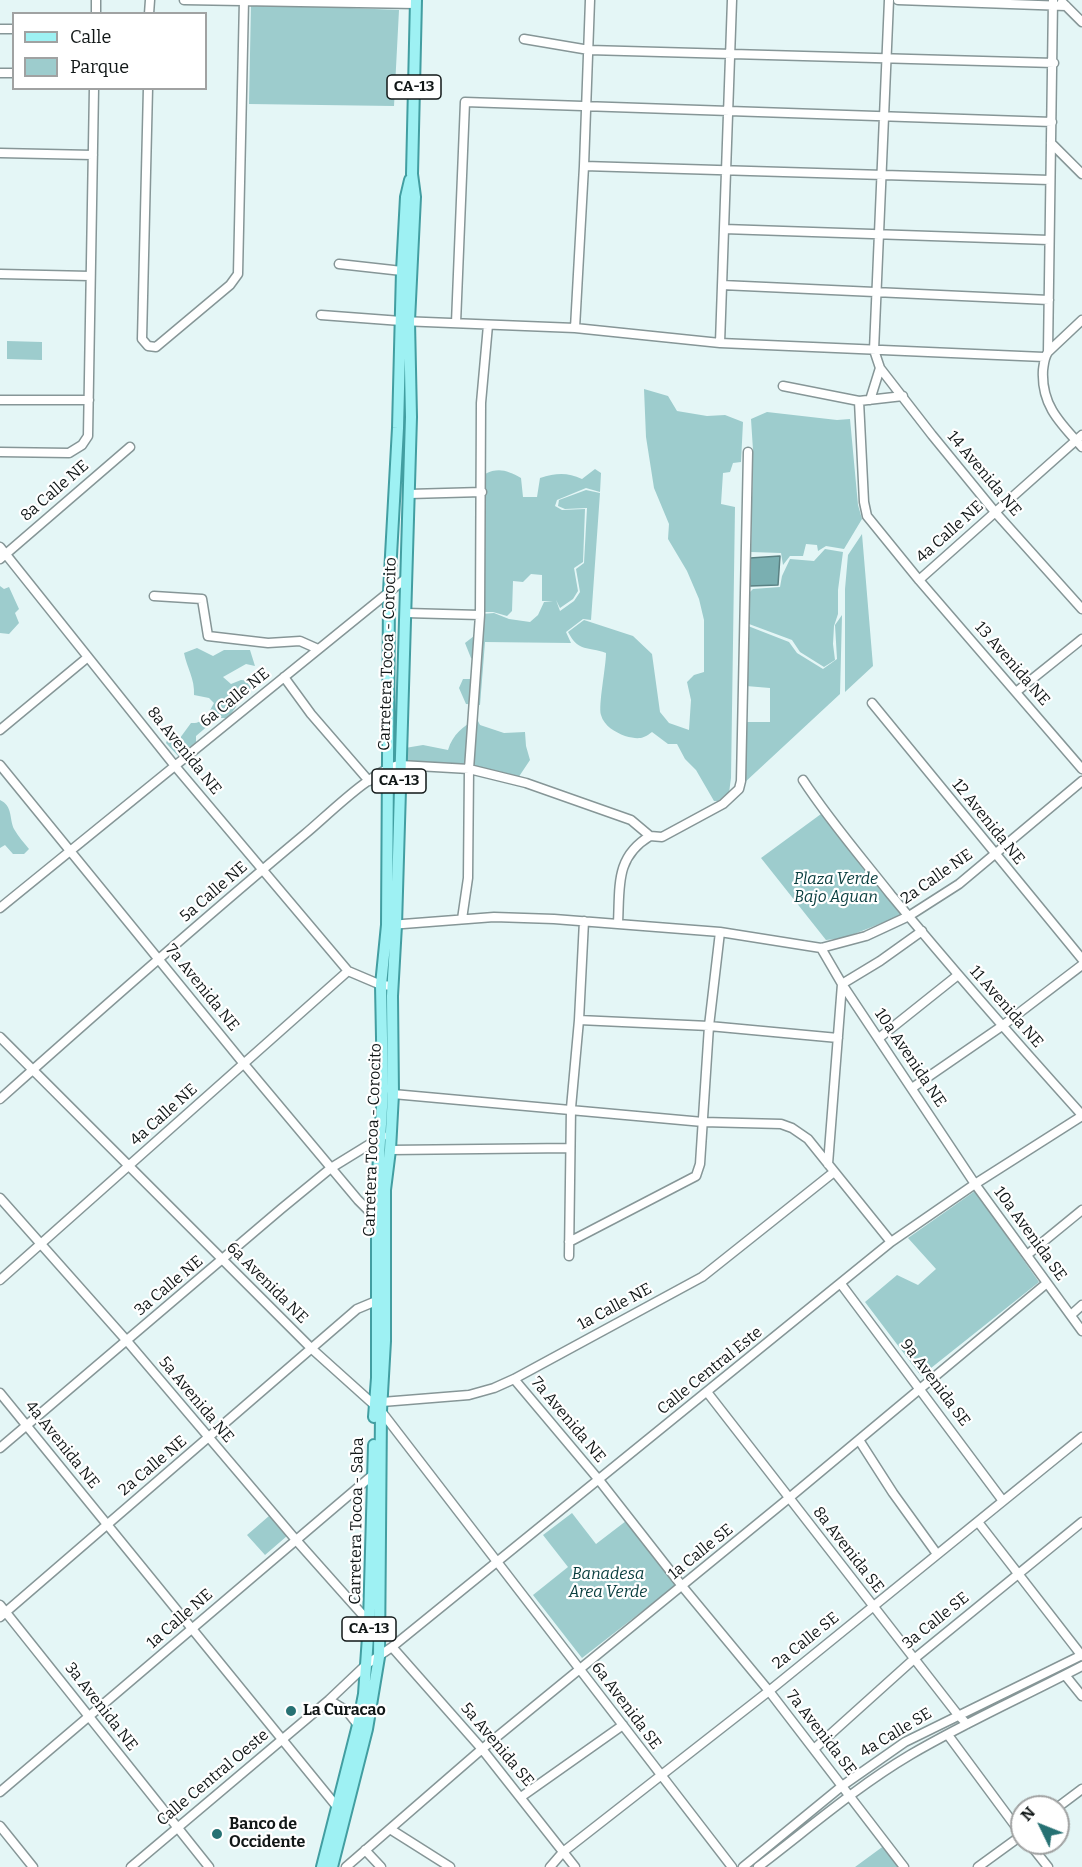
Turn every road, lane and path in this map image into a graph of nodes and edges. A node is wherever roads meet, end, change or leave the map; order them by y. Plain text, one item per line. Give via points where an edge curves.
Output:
1 (184, 0) edge
2 (590, 0) edge
3 (732, 0) edge
4 (889, 0) edge
5 (898, 0) edge
6 (244, 1) edge
7 (416, 2) edge
8 (1058, 3) edge
9 (1082, 22) edge
10 (524, 39) dead end
11 (588, 50) junction
12 (730, 54) junction
13 (887, 58) junction
14 (1054, 63) junction
15 (94, 90) edge
16 (148, 90) edge
17 (586, 106) junction
18 (728, 111) junction
19 (884, 117) junction
20 (1052, 122) junction
21 (1051, 143) junction
22 (0, 153) edge
23 (93, 155) junction
24 (585, 166) junction
25 (726, 170) junction
26 (1081, 171) edge
27 (412, 174) junction
28 (882, 175) junction
29 (1050, 180) junction
30 (724, 229) junction
31 (880, 234) junction
32 (1049, 240) junction
33 (339, 264) dead end
34 (402, 271) junction
35 (0, 274) edge
36 (90, 276) junction
37 (722, 285) junction
38 (876, 292) junction
39 (1049, 300) junction
40 (321, 315) dead end
41 (1082, 320) edge
42 (405, 321) junction
43 (456, 323) junction
44 (488, 325) junction
45 (575, 328) junction
46 (720, 343) junction
47 (874, 350) junction
48 (1046, 355) junction
49 (880, 368) junction
50 (783, 386) dead end
51 (903, 396) junction
52 (0, 400) edge
53 (88, 400) junction
54 (870, 400) junction
55 (859, 401) junction
56 (1080, 441) edge
57 (130, 447) dead end
58 (0, 452) edge
59 (748, 452) dead end
60 (482, 492) junction
61 (409, 494) junction
62 (995, 512) junction
63 (2, 553) edge
64 (405, 579) junction
65 (919, 580) junction
66 (389, 592) junction
67 (154, 596) dead end
68 (1082, 609) edge
69 (406, 613) junction
70 (480, 615) junction
71 (1082, 639) edge
72 (318, 649) junction
73 (88, 657) junction
74 (284, 677) junction
75 (1016, 693) junction
76 (872, 703) dead end
77 (0, 730) edge
78 (0, 765) edge
79 (175, 765) junction
80 (394, 766) junction
81 (469, 769) junction
82 (1082, 769) edge
83 (803, 780) dead end
84 (369, 781) junction
85 (1082, 781) edge
86 (651, 836) junction
87 (70, 851) junction
88 (994, 854) junction
89 (263, 870) junction
90 (0, 908) edge
91 (909, 916) junction
92 (462, 919) junction
93 (584, 921) junction
94 (618, 923) junction
95 (391, 925) junction
96 (921, 931) junction
97 (720, 932) junction
98 (821, 948) junction
99 (160, 959) junction
100 (1082, 959) edge
101 (1082, 965) edge
102 (348, 971) junction
103 (958, 975) junction
104 (842, 984) junction
105 (387, 986) junction
106 (579, 1020) junction
107 (709, 1026) junction
108 (1002, 1026) junction
109 (0, 1037) edge
110 (838, 1038) junction
111 (879, 1038) junction
112 (244, 1064) junction
113 (32, 1070) junction
114 (912, 1088) junction
115 (393, 1094) junction
116 (0, 1099) edge
117 (571, 1108) junction
118 (1082, 1115) edge
119 (703, 1122) junction
120 (391, 1132) junction
121 (379, 1138) junction
122 (570, 1148) junction
123 (390, 1150) junction
124 (828, 1164) junction
125 (129, 1167) junction
126 (332, 1168) junction
127 (834, 1172) junction
128 (975, 1184) junction
129 (0, 1198) edge
130 (1082, 1210) edge
131 (381, 1223) junction
132 (569, 1242) junction
133 (891, 1242) junction
134 (41, 1244) junction
135 (1027, 1255) junction
136 (569, 1256) dead end
137 (223, 1260) junction
138 (0, 1280) edge
139 (1047, 1283) junction
140 (841, 1284) junction
141 (380, 1299) junction
142 (1082, 1305) edge
143 (1071, 1315) junction
144 (1082, 1331) edge
145 (127, 1341) junction
146 (312, 1349) junction
147 (514, 1379) junction
148 (379, 1386) joint
149 (921, 1389) junction
150 (707, 1392) junction
151 (0, 1393) edge
152 (379, 1406) junction
153 (27, 1426) junction
154 (1082, 1437) edge
155 (209, 1438) junction
156 (859, 1440) junction
157 (0, 1448) edge
158 (377, 1472) junction
159 (599, 1480) junction
160 (789, 1498) junction
161 (1003, 1501) junction
162 (978, 1522) junction
163 (1082, 1522) edge
164 (107, 1524) junction
165 (296, 1540) junction
166 (937, 1554) junction
167 (497, 1562) junction
168 (1019, 1573) junction
169 (682, 1586) junction
170 (873, 1606) junction
171 (2, 1612) edge
172 (369, 1622) junction
173 (192, 1629) junction
174 (392, 1647) junction
175 (1082, 1655) edge
176 (379, 1657) junction
177 (914, 1659) junction
178 (367, 1664) junction
179 (1082, 1666) edge
180 (580, 1670) junction
181 (1065, 1675) junction
182 (769, 1690) junction
183 (1082, 1696) edge
184 (329, 1700) junction
185 (958, 1715) junction
186 (89, 1717) junction
187 (967, 1724) junction
188 (358, 1725) junction
189 (623, 1725) junction
190 (948, 1735) junction
191 (282, 1739) junction
192 (482, 1749) junction
193 (814, 1749) junction
194 (660, 1775) junction
195 (842, 1786) junction
196 (0, 1792) edge
197 (851, 1796) junction
198 (521, 1797) junction
199 (338, 1808) junction
200 (1010, 1819) edge
201 (0, 1826) edge
202 (177, 1829) junction
203 (390, 1829) junction
204 (1010, 1844) edge
205 (365, 1850) junction
206 (563, 1852) junction
207 (1038, 1855) edge
208 (33, 1867) edge
209 (131, 1867) edge
210 (209, 1867) edge
211 (322, 1867) edge
212 (332, 1867) edge
213 (346, 1867) edge
214 (381, 1867) edge
215 (450, 1867) edge
216 (550, 1867) edge
217 (575, 1867) edge
218 (732, 1867) edge
219 (743, 1867) edge
220 (758, 1867) edge
221 (904, 1867) edge
222 (978, 1867) edge
223 (1048, 1867) edge

1 - 6 street
2 - 11 street
3 - 12 street
4 - 13 street
5 - 8 street
6 - 7 street
6 - 16 street via 238,273 230,285 156,346 147,346 142,339
7 - 27 main road, Carretera Tocoa - Corocito / CA-13
8 - 9 street
8 - 14 street
10 - 11 street
11 - 12 street
11 - 17 street
12 - 13 street
12 - 18 street
13 - 14 street
13 - 19 street
14 - 20 street
15 - 23 street
17 - 18 street
17 - 24 street
17 - 43 street via 465,102
18 - 19 street
18 - 25 street
19 - 20 street
19 - 28 street
20 - 21 street
21 - 26 street
21 - 29 street
22 - 23 street
23 - 36 street
24 - 25 street
24 - 45 street
25 - 28 street
25 - 30 street
27 - 34 main road, Carretera Tocoa - Corocito / CA-13 via 406,197
27 - 42 main road, Carretera Tocoa - Corocito / CA-13 via 415,197
28 - 29 street
28 - 31 street
29 - 32 street
30 - 31 street
30 - 37 street
31 - 32 street
31 - 38 street
32 - 39 street
33 - 34 street
34 - 42 main road, Carretera Tocoa - Corocito / CA-13
35 - 36 street
36 - 53 street
37 - 38 street
37 - 46 street
38 - 39 street
38 - 47 street
39 - 48 street
40 - 42 street
41 - 48 street
42 - 43 street
42 - 61 main road, Carretera Tocoa - Corocito / CA-13 via 411,417
42 - 66 main road, Carretera Tocoa - Corocito / CA-13
43 - 44 street
44 - 45 street
44 - 60 street via 481,403
45 - 46 street
46 - 47 street
47 - 48 street
47 - 49 street, 14 Avenida NE
48 - 56 street via 1042,385 1046,400 1056,417
49 - 51 street, 14 Avenida NE
49 - 54 street
50 - 55 street
51 - 54 street
51 - 62 street, 14 Avenida NE
52 - 53 street
53 - 58 street via 88,436 77,449 69,453
54 - 55 street
55 - 65 street, 13 Avenida NE via 867,516
56 - 62 street, 4a Calle NE
57 - 63 street, 8a Calle NE
59 - 86 street via 741,782 731,798 716,809 662,837
60 - 61 street
60 - 70 street
61 - 64 main road, Carretera Tocoa - Corocito / CA-13
62 - 65 street, 4a Calle NE
62 - 68 street, 14 Avenida NE
63 - 73 street, 8a Avenida NE
64 - 66 street, 6a Calle NE
64 - 69 main road, Carretera Tocoa - Corocito / CA-13
65 - 75 street, 13 Avenida NE
66 - 72 street, 6a Calle NE
66 - 80 main road, Carretera Tocoa - Corocito / CA-13
67 - 72 street via 202,599 208,636 268,643 300,641
69 - 70 street
69 - 80 main road, Carretera Tocoa - Corocito / CA-13
70 - 81 street
71 - 75 street
72 - 74 street, 6a Calle NE
73 - 77 street
73 - 79 street, 8a Avenida NE
74 - 79 street, 6a Calle NE
74 - 84 street
75 - 82 street, 13 Avenida NE
76 - 88 street, 12 Avenida NE
78 - 87 street, 7a Avenida NE
79 - 87 street, 6a Calle NE
79 - 89 street, 8a Avenida NE
80 - 81 street
80 - 84 street, 5a Calle NE
80 - 95 main road, Carretera Tocoa - Corocito / CA-13
81 - 86 street via 542,788 631,820
81 - 92 street via 468,878
83 - 91 street, 11 Avenida NE via 824,812
84 - 89 street, 5a Calle NE
85 - 88 street, 2a Calle NE
86 - 94 street via 630,851 621,870
87 - 90 street, 6a Calle NE
87 - 99 street, 7a Avenida NE
88 - 91 street, 2a Calle NE via 959,884
88 - 100 street, 12 Avenida NE
89 - 99 street, 5a Calle NE
89 - 102 street, 8a Avenida NE
91 - 96 street, 11 Avenida NE
91 - 98 street, 2a Calle NE via 866,936
92 - 93 street
92 - 95 street
93 - 94 street
93 - 106 street
94 - 97 street
95 - 105 main road, Carretera Tocoa - Corocito / CA-13
96 - 103 street, 11 Avenida NE
96 - 104 street
97 - 98 street
97 - 107 street
98 - 104 street, 10a Avenida NE
99 - 112 street, 7a Avenida NE
99 - 113 street, 5a Calle NE
101 - 108 street
102 - 105 street
102 - 112 street, 4a Calle NE
103 - 108 street, 11 Avenida NE
103 - 111 street
104 - 110 street
104 - 111 street, 10a Avenida NE
105 - 115 main road, Carretera Tocoa - Corocito / CA-13
105 - 121 main road, Carretera Tocoa - Corocito / CA-13
106 - 107 street
106 - 117 street
107 - 110 street
107 - 119 street
108 - 114 street
108 - 118 street, 11 Avenida NE
109 - 113 street, 6a Avenida NE
110 - 124 street
111 - 114 street, 10a Avenida NE
112 - 125 street, 4a Calle NE
112 - 126 street, 7a Avenida NE
113 - 116 street, 5a Calle NE
113 - 125 street, 6a Avenida NE
114 - 128 street, 10a Avenida NE
115 - 117 street
115 - 120 main road, Carretera Tocoa - Corocito / CA-13
117 - 119 street
117 - 122 street
118 - 128 street, Calle Central Este
119 - 124 street via 781,1124 808,1138
119 - 132 street via 696,1176
120 - 121 street, 3a Calle NE
120 - 123 main road, Carretera Tocoa - Corocito / CA-13
121 - 126 street, 3a Calle NE
121 - 131 main road, Carretera Tocoa - Corocito / CA-13
122 - 123 street
122 - 132 street
123 - 131 main road, Carretera Tocoa - Corocito / CA-13
124 - 127 street
125 - 134 street, 4a Calle NE
125 - 137 street, 6a Avenida NE
126 - 131 street, 7a Avenida NE
126 - 137 street, 3a Calle NE
127 - 133 street
127 - 147 street, 1a Calle NE via 702,1277
128 - 133 street, Calle Central Este
128 - 135 street, 10a Avenida SE
129 - 134 street, 5a Avenida NE
130 - 135 street
131 - 141 main road, Carretera Tocoa - Corocito / CA-13
132 - 136 street
133 - 140 street, Calle Central Este
134 - 138 street, 4a Calle NE
134 - 145 street, 5a Avenida NE
135 - 139 street, 10a Avenida SE
137 - 145 street, 3a Calle NE
137 - 146 street, 6a Avenida NE
139 - 143 street, 10a Avenida SE
139 - 149 street, 1a Calle SE
140 - 149 street, 9a Avenida SE
140 - 150 street, Calle Central Este
141 - 146 street, 2a Calle NE via 357,1309
141 - 148 main road, Carretera Tocoa - Corocito / CA-13 via 385,1341
142 - 143 street
143 - 144 street, 10a Avenida SE
145 - 153 street, 3a Calle NE
145 - 155 street, 5a Avenida NE
146 - 152 street, 6a Avenida NE
146 - 155 street, 2a Calle NE
147 - 152 street, 1a Calle NE via 469,1395
147 - 159 street, 7a Avenida NE
148 - 152 main road, Carretera Tocoa - Saba / CA-13
149 - 156 street, 1a Calle SE
149 - 161 street, 9a Avenida SE
150 - 159 street, Calle Central Este
150 - 160 street, 8a Avenida SE
151 - 153 street, 4a Avenida NE
152 - 158 main road, Carretera Tocoa - Saba / CA-13
152 - 167 street, 6a Avenida NE
153 - 157 street, 3a Calle NE
153 - 164 street, 4a Avenida NE
154 - 161 street, 2a Calle SE
155 - 164 street, 2a Calle NE
155 - 165 street, 5a Avenida NE
156 - 160 street, 1a Calle SE
156 - 166 street
158 - 165 street, 1a Calle NE
158 - 172 main road, Carretera Tocoa - Saba / CA-13
158 - 176 main road, Carretera Tocoa - Saba / CA-13
159 - 167 street, Calle Central Este
159 - 169 street, 7a Avenida SE
160 - 169 street, 1a Calle SE
160 - 170 street, 8a Avenida SE
161 - 162 street, 2a Calle SE
162 - 166 street, 2a Calle SE
162 - 168 street
163 - 168 street, 3a Calle SE
164 - 171 street, 2a Calle NE
164 - 173 street, 4a Avenida NE
165 - 172 street, 5a Avenida NE
165 - 173 street, 1a Calle NE
166 - 170 street, 2a Calle SE
167 - 174 street, Calle Central Este
167 - 180 street, 6a Avenida SE
168 - 175 street
168 - 177 street, 3a Calle SE
169 - 180 street, 1a Calle SE
169 - 182 street, 7a Avenida SE
170 - 177 street, 8a Avenida SE
170 - 182 street, 2a Calle SE
171 - 186 street, 3a Avenida NE
172 - 178 main road, Carretera Tocoa - Saba / CA-13
173 - 186 street, 1a Calle NE
173 - 191 street, 4a Avenida NE
174 - 176 street, Calle Central Este
174 - 192 street, 5a Avenida SE
175 - 185 street, 4a Calle SE
176 - 178 street, Calle Central Este
176 - 212 main road, Carretera Tocoa - Saba / CA-13 via 367,1729
177 - 185 street, 8a Avenida SE
177 - 193 street, 3a Calle SE
178 - 184 street, Calle Central Oeste
178 - 188 main road, Carretera Tocoa - Saba / CA-13
179 - 181 street, 4a Calle SE
180 - 189 street, 6a Avenida SE
180 - 192 street, 1a Calle SE
181 - 183 street
181 - 187 street, 4a Calle SE
182 - 193 street, 7a Avenida SE
182 - 194 street, 2a Calle SE
184 - 188 street via 347,1711
184 - 191 street, Calle Central Oeste
185 - 187 street, 8a Avenida SE
185 - 195 street, 4a Calle SE via 905,1742
186 - 196 street, 1a Calle NE
186 - 202 street, 3a Avenida NE
187 - 190 street, 4a Calle SE
188 - 199 main road, Carretera Tocoa - Saba / CA-13
189 - 194 street, 6a Avenida SE
189 - 198 street
190 - 197 street, 4a Calle SE
190 - 200 street
191 - 199 street, 4a Avenida NE
191 - 202 street, Calle Central Oeste
192 - 198 street, 5a Avenida SE
192 - 203 street, 1a Calle SE
193 - 195 street, 7a Avenida SE
194 - 206 street, 2a Calle SE
194 - 218 street, 6a Avenida SE
195 - 197 street, 7a Avenida SE
195 - 219 street, 4a Calle SE
197 - 220 street, 4a Calle SE
197 - 221 street, 7a Avenida SE
198 - 206 street, 5a Avenida SE
199 - 211 main road, Carretera Tocoa - Saba / CA-13
201 - 208 street
202 - 209 street, Calle Central Oeste
202 - 210 street, 3a Avenida NE
203 - 205 street, 1a Calle SE
203 - 215 street
204 - 222 street
205 - 213 street, 1a Calle SE
205 - 214 street
206 - 216 street, 2a Calle SE
206 - 217 street, 5a Avenida SE
207 - 223 street

